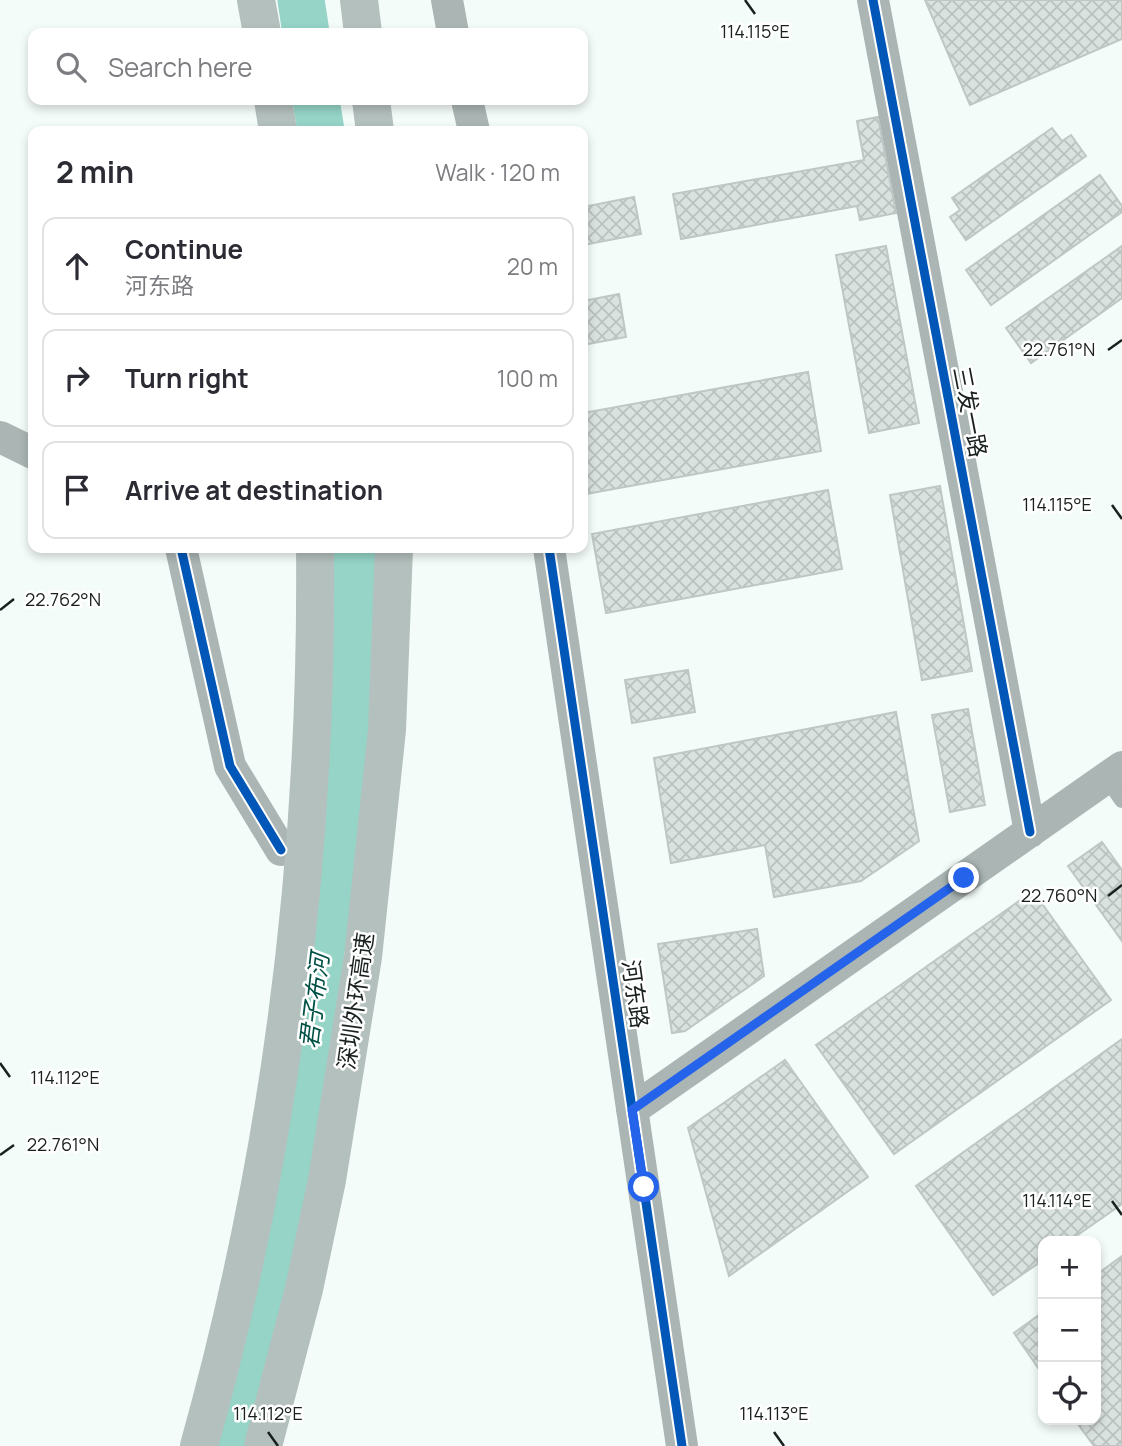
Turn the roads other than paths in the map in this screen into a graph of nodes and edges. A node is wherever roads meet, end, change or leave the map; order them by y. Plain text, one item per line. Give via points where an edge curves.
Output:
1 (256, 0) edge
2 (359, 0) edge
3 (447, 0) edge
4 (873, 0) edge
5 (260, 28) edge
6 (362, 28) edge
7 (452, 28) edge
8 (273, 105) edge
9 (372, 105) edge
10 (468, 105) edge
11 (277, 126) edge
12 (374, 126) edge
13 (473, 126) edge
14 (0, 437) edge
15 (28, 451) edge
16 (182, 553) edge
17 (315, 553) edge
18 (394, 553) edge
19 (550, 553) edge
20 (1117, 782) edge
21 (1030, 832) junction
22 (281, 850) dead end
23 (632, 1110) junction
24 (200, 1446) edge
25 (263, 1446) edge
26 (682, 1446) edge

1 - 5 highway
2 - 6 highway
3 - 7 street
4 - 21 street, 三发一路
8 - 11 highway
9 - 12 highway
10 - 13 street
14 - 15 street
16 - 22 street via 230,766
17 - 24 highway via 313,733 294,963 265,1167
18 - 25 highway, 深圳外环高速 via 387,730 362,970 327,1180
19 - 23 street, 河东路
20 - 21 street
21 - 23 street
23 - 26 street, 河东路

